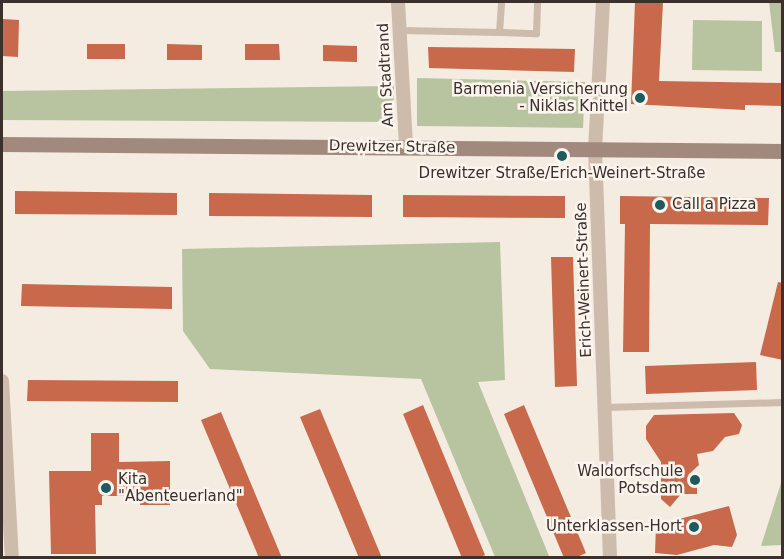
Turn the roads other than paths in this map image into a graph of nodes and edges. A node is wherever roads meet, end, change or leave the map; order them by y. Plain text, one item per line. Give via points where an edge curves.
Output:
1 (398, 2) edge
2 (501, 2) edge
3 (537, 2) edge
4 (603, 2) edge
5 (401, 30) junction
6 (499, 32) junction
7 (2, 144) edge
8 (406, 147) junction
9 (595, 149) junction
10 (783, 151) edge
11 (2, 381) edge
12 (783, 402) edge
13 (606, 407) junction
14 (12, 558) edge
15 (610, 558) edge

1 - 5 street, Am Stadtrand
2 - 6 lane
3 - 6 lane via 536,33
4 - 9 street, Erich-Weinert-Straße
5 - 6 lane
5 - 8 street, Am Stadtrand
7 - 8 street, Drewitzer Straße
8 - 9 street, Drewitzer Straße
9 - 10 street, Drewitzer Straße
9 - 13 street, Erich-Weinert-Straße
11 - 14 street
12 - 13 lane
13 - 15 street, Erich-Weinert-Straße

